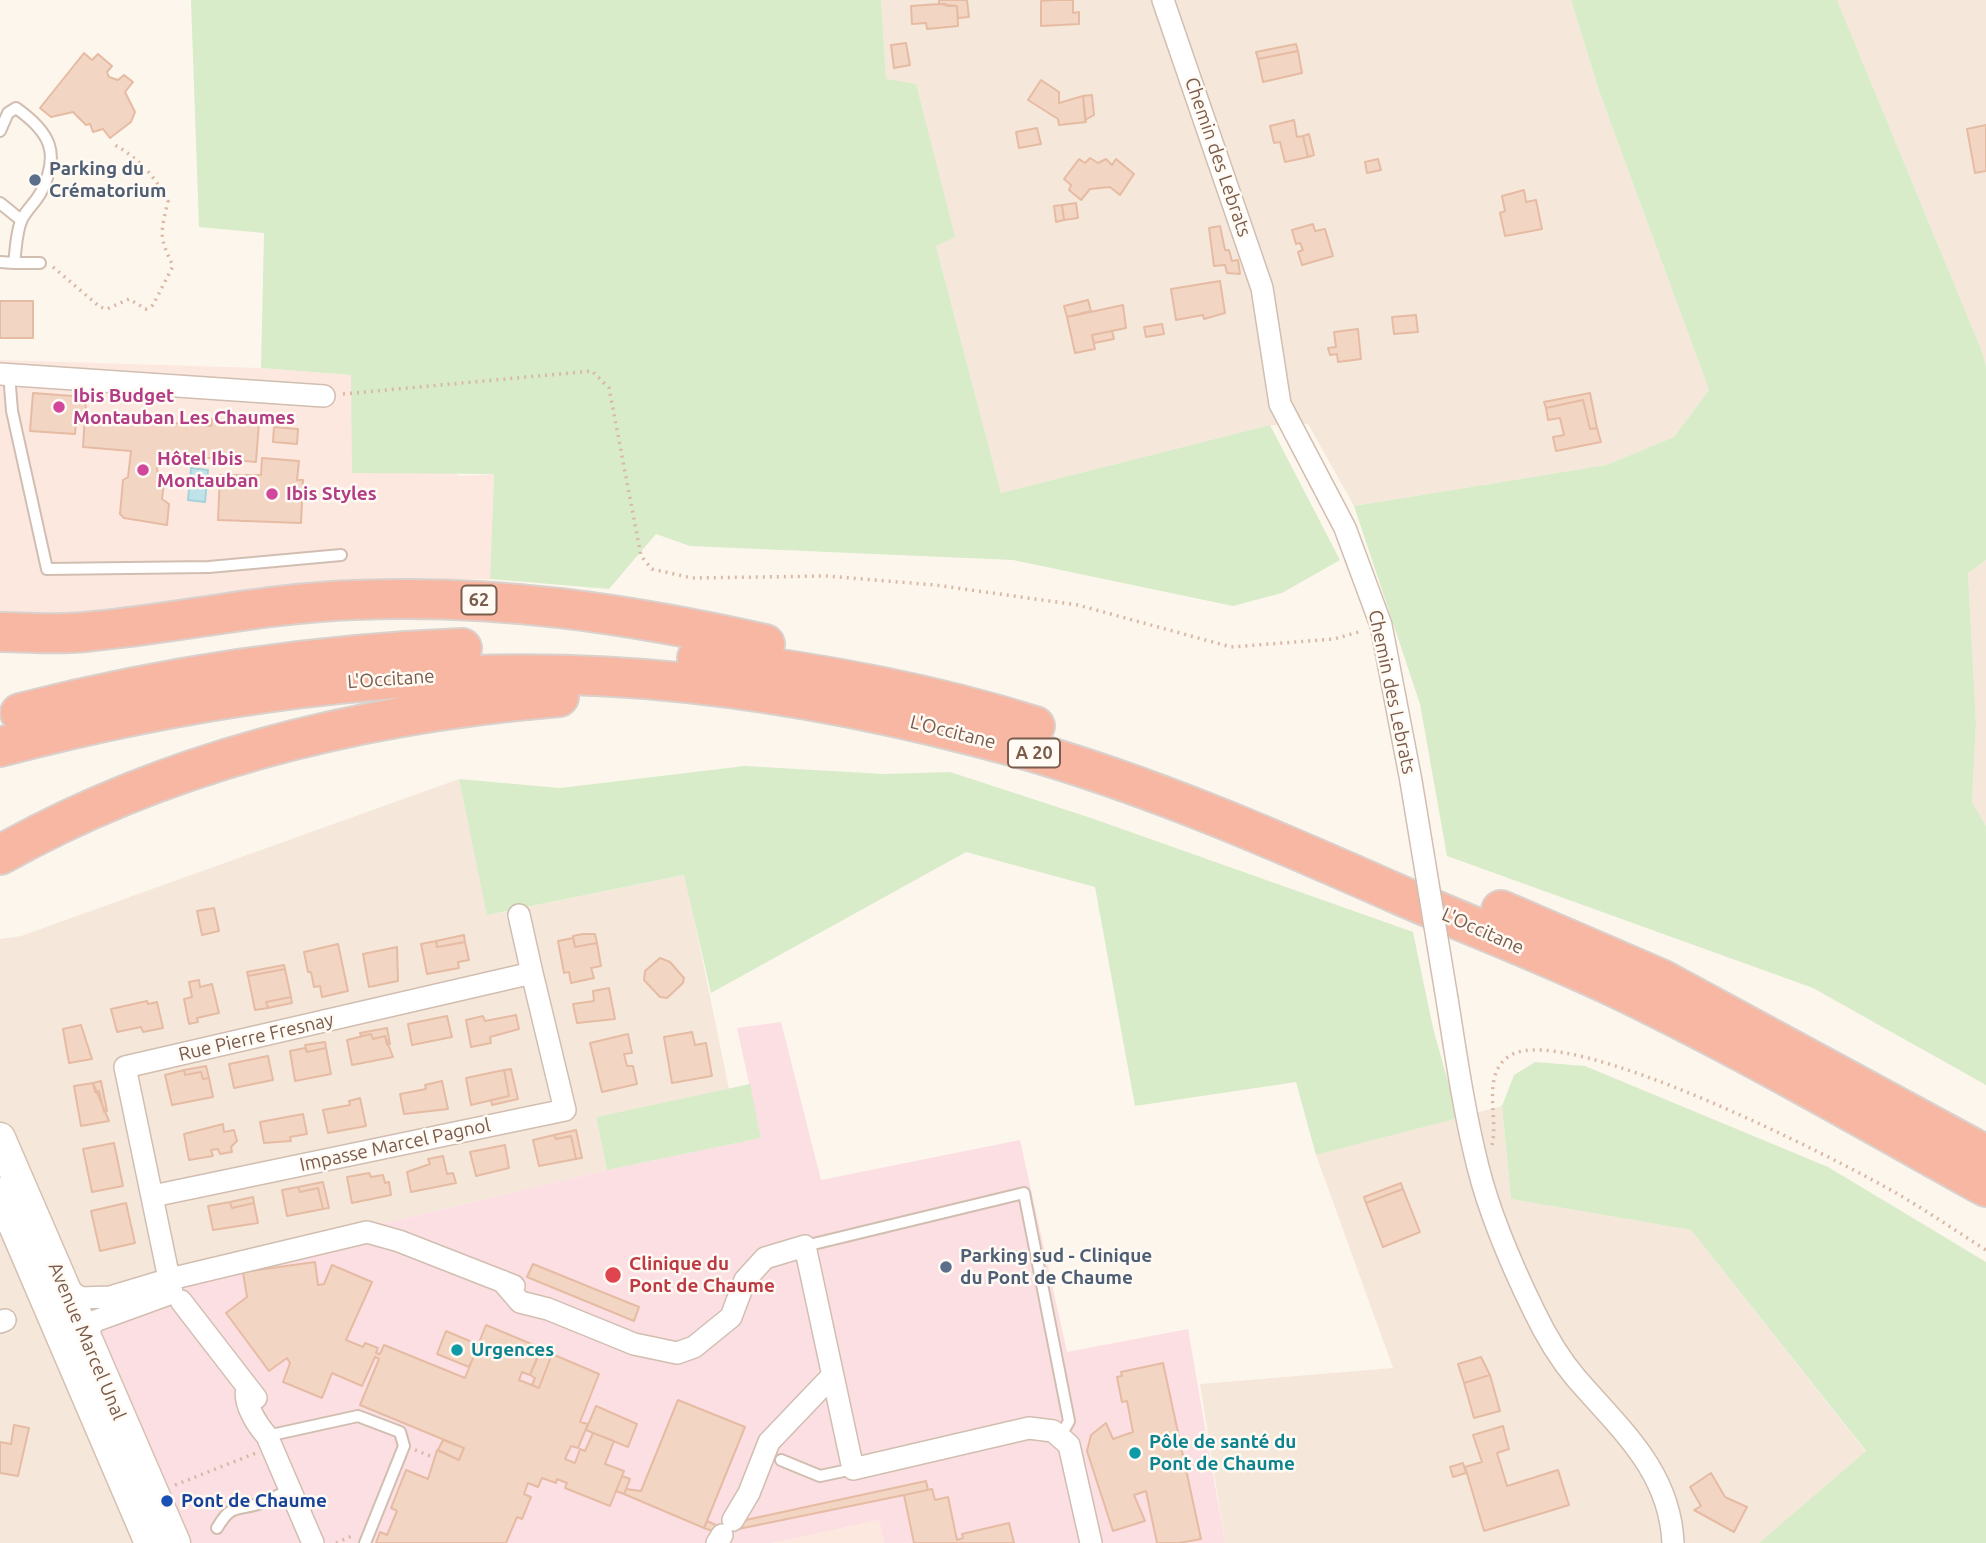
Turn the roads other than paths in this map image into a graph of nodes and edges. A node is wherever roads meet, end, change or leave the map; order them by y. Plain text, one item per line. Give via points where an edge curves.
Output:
1 (1163, 0) edge
2 (0, 131) edge
3 (0, 203) edge
4 (21, 220) junction
5 (0, 262) edge
6 (14, 263) junction
7 (40, 263) road end
8 (4, 374) edge
9 (324, 396) road end
10 (341, 555) dead end
11 (0, 632) edge
12 (946, 701) junction
13 (866, 710) junction
14 (0, 719) edge
15 (0, 747) edge
16 (0, 855) edge
17 (519, 915) dead end
18 (532, 973) junction
19 (0, 1138) edge
20 (1986, 1155) edge
21 (0, 1187) edge
22 (1986, 1188) edge
23 (0, 1193) edge
24 (153, 1196) junction
25 (805, 1246) junction
26 (181, 1287) junction
27 (65, 1288) junction
28 (86, 1326) junction
29 (832, 1376) junction
30 (267, 1436) junction
31 (1060, 1437) junction
32 (782, 1460) dead end
33 (853, 1469) junction
34 (290, 1490) junction
35 (217, 1528) dead end
36 (724, 1532) edge
37 (150, 1543) edge
38 (175, 1543) edge
39 (313, 1543) edge
40 (365, 1543) edge
41 (1091, 1543) edge
42 (1674, 1543) edge

1 - 42 street, Chemin des Lebrats, bridge via 1262,288 1280,404 1345,528 1381,625 1478,1168 1517,1274 1552,1345 1649,1462 1663,1490
2 - 4 lane via 8,113 16,108 46,134 52,154 41,193
3 - 4 lane
4 - 6 lane
5 - 6 lane
6 - 7 lane
8 - 9 street
8 - 10 lane via 47,569 209,567
11 - 12 highway, 62 via 83,632 351,600 502,601 661,621 855,665
12 - 14 highway, L'Occitane / A 20 via 809,671 696,658 578,649 480,648 382,652 204,673
12 - 20 highway, L'Occitane / A 20 via 1031,725 1218,791 1661,979
13 - 15 highway, L'Occitane / A 20 via 687,682 551,674 437,675 223,697
13 - 16 highway via 560,697 400,716 315,734 175,776 94,806
13 - 22 highway, L'Occitane / A 20 via 1022,749 1181,804 1325,862 1651,1005
17 - 18 street
18 - 24 street, Rue Pierre Fresnay via 125,1067
18 - 24 street, Impasse Marcel Pagnol via 565,1110
19 - 27 main road, Avenue Marcel Unal
21 - 28 street via 58,1311
23 - 37 main road, Avenue Marcel Unal
24 - 26 street, Rue Pierre Fresnay
25 - 26 street via 765,1258 745,1280 732,1317 694,1347 677,1353 634,1344 548,1308 541,1297 367,1232 217,1267
25 - 29 street
25 - 31 lane via 1024,1193 1069,1421
26 - 27 street via 96,1299 81,1298
26 - 28 street
26 - 30 street via 247,1389 249,1405
27 - 28 main road, Avenue Marcel Unal
28 - 38 main road, Avenue Marcel Unal
29 - 33 street
29 - 36 street via 769,1442 749,1493
30 - 34 street
30 - 40 lane via 358,1416 400,1432 404,1446
31 - 33 street via 1053,1431 1029,1428
31 - 41 street via 1069,1445
32 - 33 lane via 820,1476
34 - 35 lane via 226,1512
34 - 39 street

